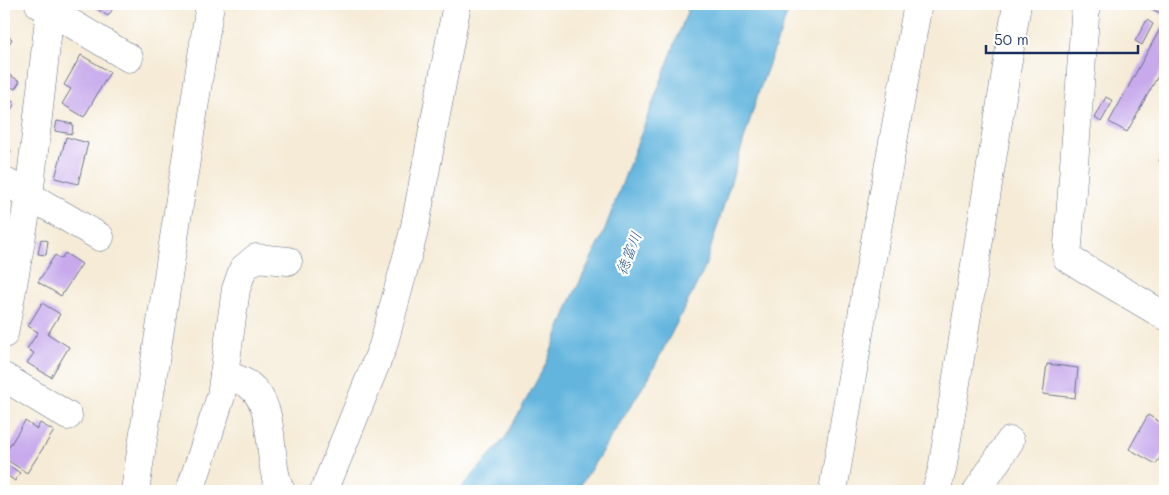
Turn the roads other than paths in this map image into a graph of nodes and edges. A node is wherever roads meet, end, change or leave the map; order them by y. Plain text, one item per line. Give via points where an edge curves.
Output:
1 (210, 4) edge
2 (457, 4) edge
3 (918, 4) edge
4 (1017, 4) edge
5 (1086, 4) edge
6 (48, 6) edge
7 (129, 58) dead end
8 (4, 181) edge
9 (29, 196) junction
10 (100, 237) dead end
11 (288, 261) dead end
12 (1165, 316) edge
13 (4, 334) edge
14 (224, 374) junction
15 (4, 378) edge
16 (68, 416) dead end
17 (1010, 441) dead end
18 (135, 491) edge
19 (190, 491) edge
20 (281, 491) edge
21 (324, 491) edge
22 (833, 491) edge
23 (936, 491) edge
24 (977, 491) edge

1 - 18 street
2 - 21 street via 414,231 383,346
3 - 22 street
4 - 23 street via 944,461
5 - 12 street via 1068,258
6 - 7 street
6 - 9 street
8 - 9 street
9 - 10 street
9 - 13 street
11 - 14 street via 256,258 243,269 236,289
14 - 19 street via 221,396
14 - 20 street via 249,385 261,397 268,419 274,476
15 - 16 street
17 - 24 street

